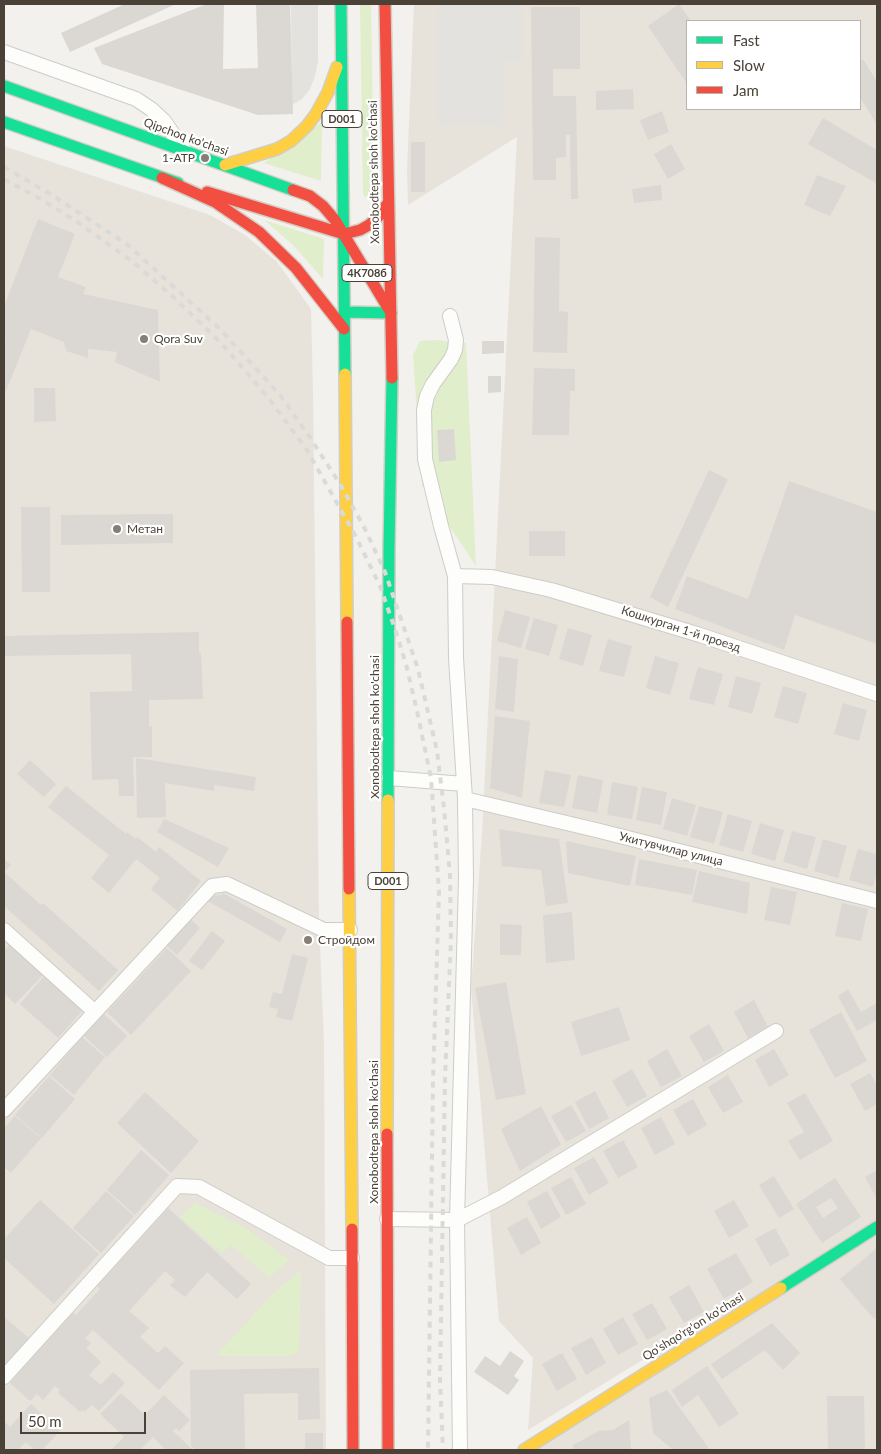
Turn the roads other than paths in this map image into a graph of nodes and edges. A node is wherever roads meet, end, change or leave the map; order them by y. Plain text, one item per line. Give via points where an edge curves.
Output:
1 (341, 4) edge
2 (385, 4) edge
3 (341, 50) junction
4 (4, 52) edge
5 (4, 86) edge
6 (4, 122) edge
7 (184, 151) junction
8 (224, 165) junction
9 (162, 178) junction
10 (388, 203) junction
11 (344, 234) junction
12 (344, 312) junction
13 (391, 313) junction
14 (450, 316) dead end
15 (344, 330) junction
16 (455, 576) junction
17 (877, 694) edge
18 (389, 778) junction
19 (464, 784) junction
20 (465, 800) junction
21 (877, 901) edge
22 (4, 930) edge
23 (350, 930) junction
24 (95, 1012) junction
25 (776, 1031) dead end
26 (4, 1110) edge
27 (387, 1219) junction
28 (458, 1220) junction
29 (877, 1227) edge
30 (352, 1258) junction
31 (4, 1377) edge
32 (353, 1450) edge
33 (388, 1450) edge
34 (460, 1450) edge
35 (524, 1450) edge

1 - 3 main road, Xonobodtepa shoh ko'chasi / D001
2 - 10 main road, Xonobodtepa shoh ko'chasi / D001
3 - 8 main road via 328,92 307,126 277,149
3 - 11 main road, Xonobodtepa shoh ko'chasi / D001
4 - 7 street via 136,99 164,121
5 - 7 main road, Qipchoq ko'chasi
6 - 9 main road
7 - 8 main road, Qipchoq ko'chasi
8 - 11 main road, Qipchoq ko'chasi via 310,196 330,212
9 - 11 main road
9 - 15 main road via 215,202 259,232 296,268
10 - 11 main road via 369,225
10 - 13 main road, Xonobodtepa shoh ko'chasi / D001
11 - 12 main road, Xonobodtepa shoh ko'chasi / D001
11 - 13 main road, Qipchoq ko'chasi / 4К708б
12 - 13 main road
12 - 15 main road, Xonobodtepa shoh ko'chasi / D001
13 - 18 main road, Xonobodtepa shoh ko'chasi / D001
14 - 16 street via 455,350 433,384 424,410 425,460
15 - 23 main road, Xonobodtepa shoh ko'chasi / D001
16 - 17 street, Кошкурган 1-й проезд via 522,582 610,606
16 - 19 street via 456,658
18 - 19 street
18 - 27 main road, Xonobodtepa shoh ko'chasi / D001
19 - 20 street
20 - 21 street, Укитувчилар улица
20 - 28 street
22 - 24 street
23 - 24 street via 324,930 227,884 212,886
23 - 30 main road, Xonobodtepa shoh ko'chasi / D001
24 - 26 street
25 - 28 street via 502,1197
27 - 28 street
27 - 33 main road, Xonobodtepa shoh ko'chasi / D001
28 - 34 street
29 - 35 main road, Qo'shqo'rg'on ko'chasi
30 - 31 street via 329,1258 199,1188 177,1186
30 - 32 main road, Xonobodtepa shoh ko'chasi / D001

